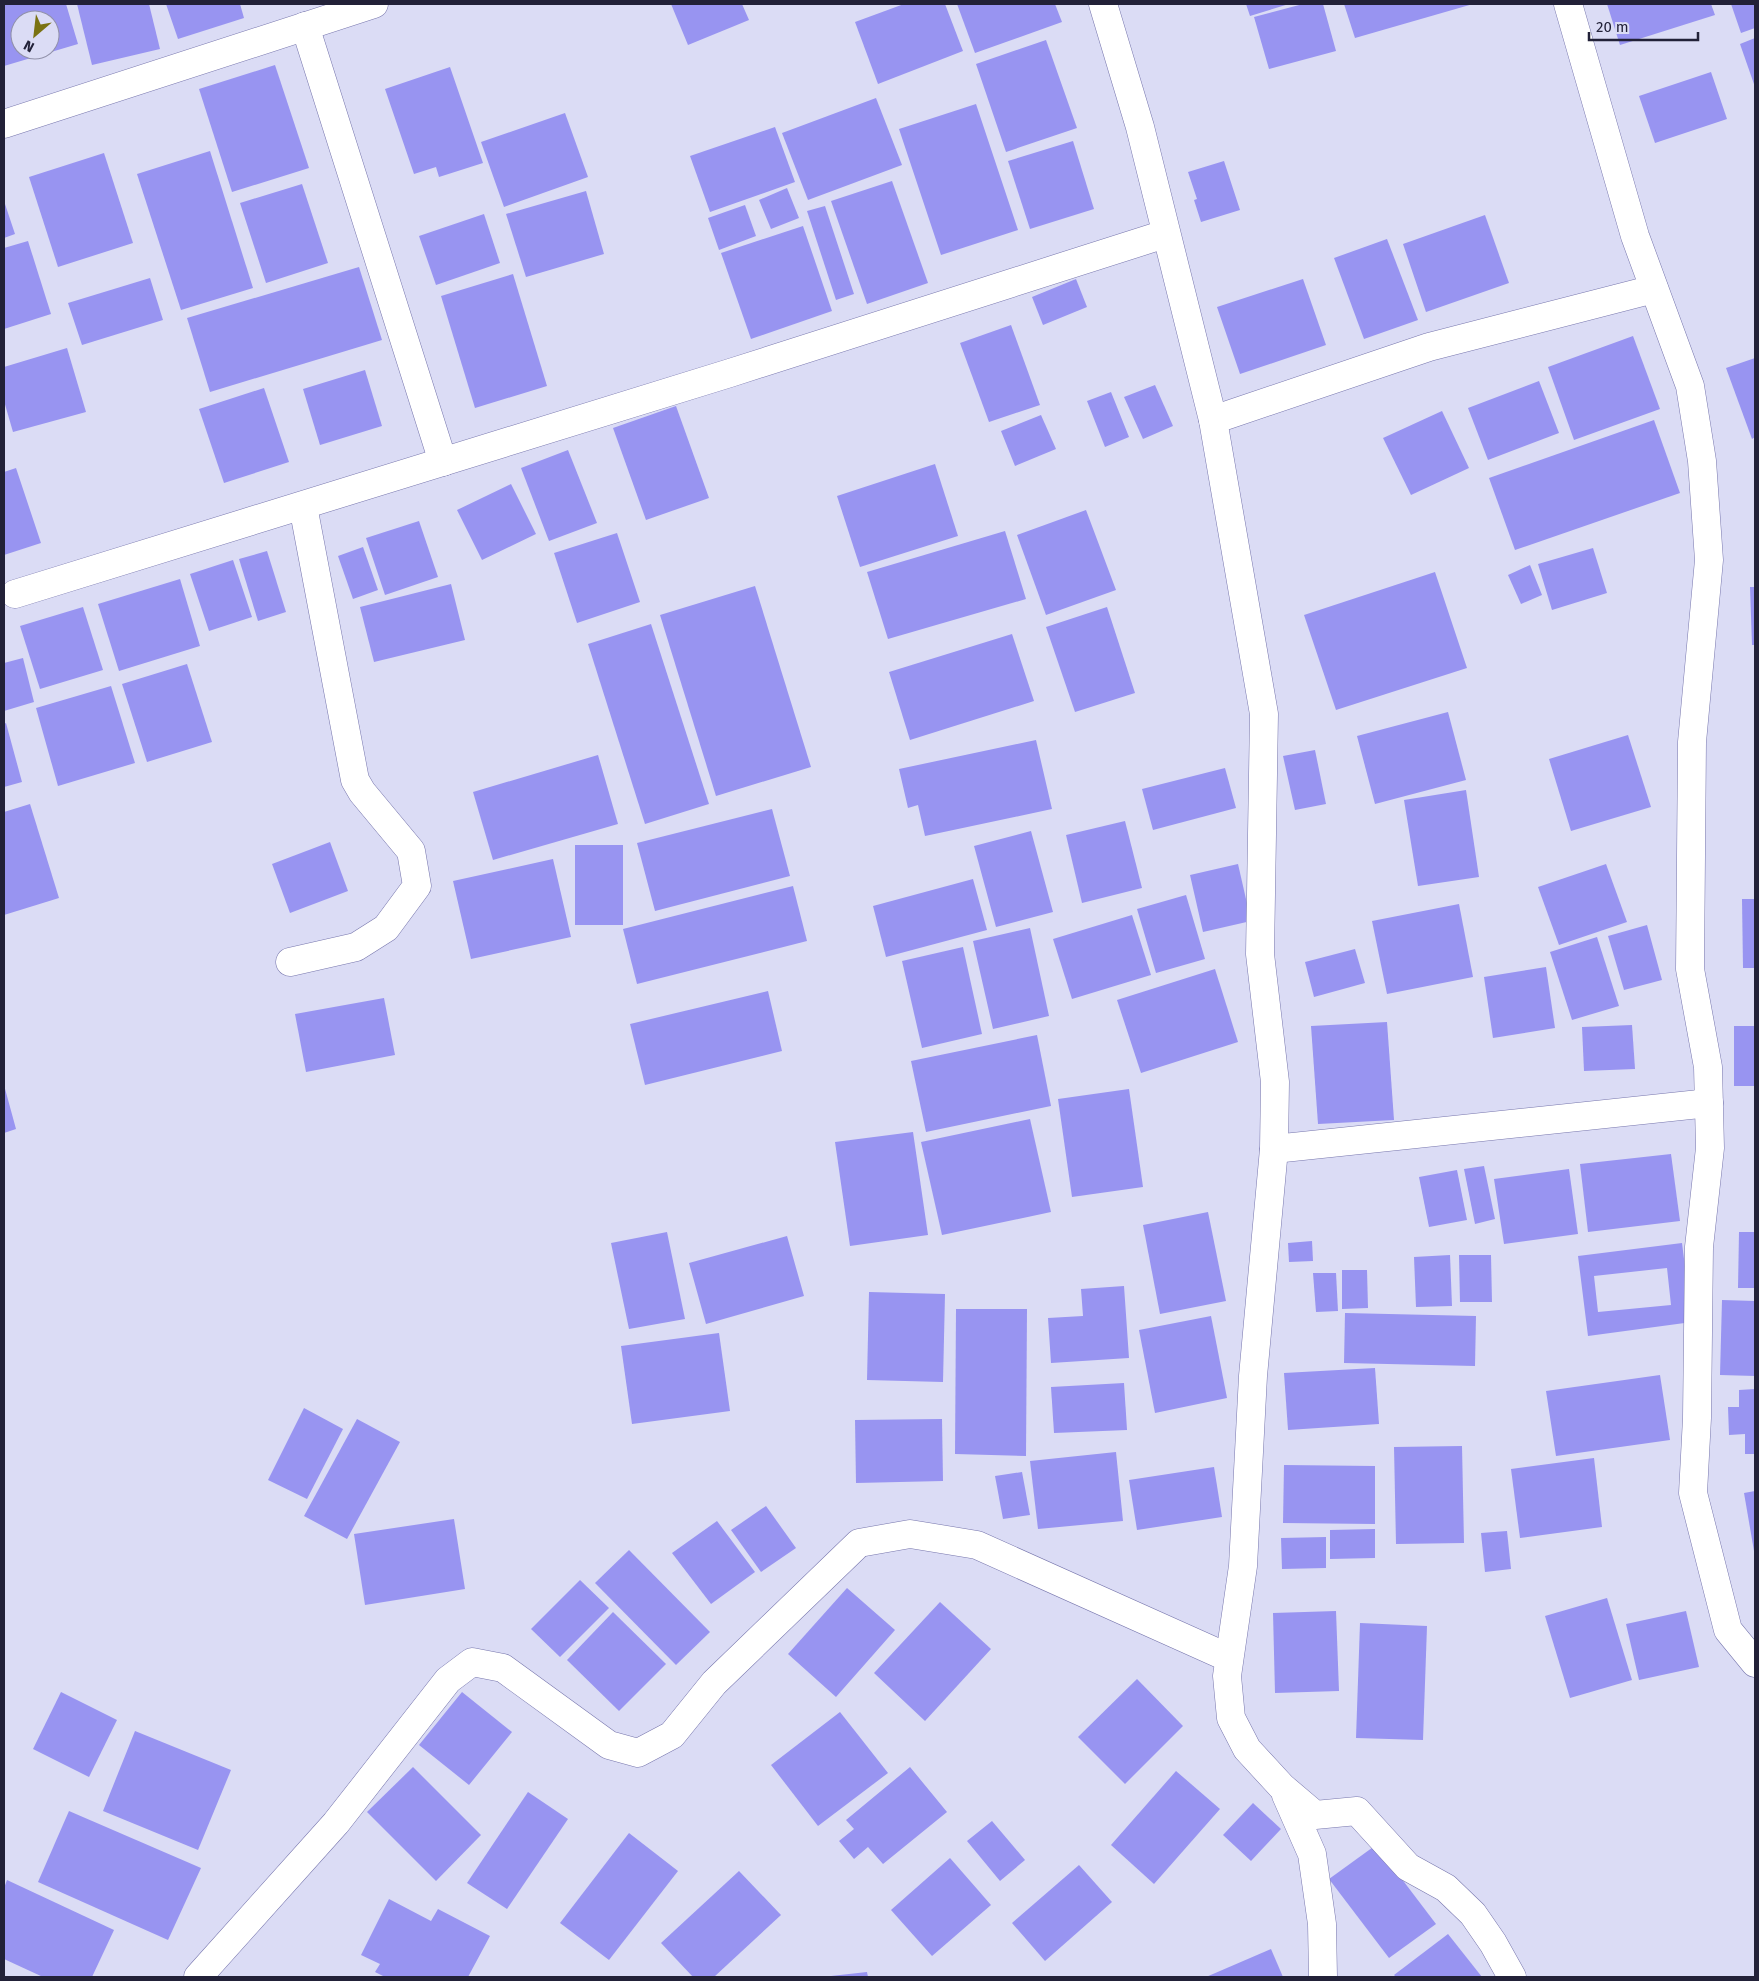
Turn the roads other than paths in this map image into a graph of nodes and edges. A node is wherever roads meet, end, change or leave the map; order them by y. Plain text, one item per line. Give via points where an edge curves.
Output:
1 (374, 4) edge
2 (1103, 4) edge
3 (1568, 4) edge
4 (305, 26) junction
5 (4, 124) edge
6 (1165, 234) junction
7 (1654, 288) junction
8 (1213, 420) junction
9 (443, 462) junction
10 (303, 506) junction
11 (15, 594) dead end
12 (290, 962) dead end
13 (1709, 1103) junction
14 (1274, 1149) junction
15 (1229, 1658) junction
16 (1755, 1663) edge
17 (1282, 1787) junction
18 (198, 1977) edge
19 (1323, 1977) edge
20 (1512, 1977) edge

1 - 4 street
2 - 6 street via 1140,127
3 - 7 street via 1635,236
4 - 5 street
4 - 9 street
6 - 8 street
6 - 9 street
7 - 8 street via 1429,347
7 - 13 street via 1690,386 1702,461 1709,560 1692,742 1690,969 1708,1067
8 - 14 street via 1264,714 1260,954 1275,1082
9 - 10 street
10 - 11 street
10 - 12 street via 355,780 411,851 417,886 386,928 356,947
13 - 14 street
13 - 16 street via 1710,1148 1699,1247 1693,1493 1728,1630
14 - 15 street via 1253,1376 1243,1566
15 - 17 street via 1227,1676 1231,1718 1246,1749
15 - 18 street via 976,1544 910,1534 860,1543 714,1683 672,1735 638,1753 609,1745 503,1668 472,1662 448,1680 336,1824
17 - 19 street via 1312,1854 1322,1924
17 - 20 street via 1315,1815 1357,1811 1408,1867 1446,1888 1473,1914

